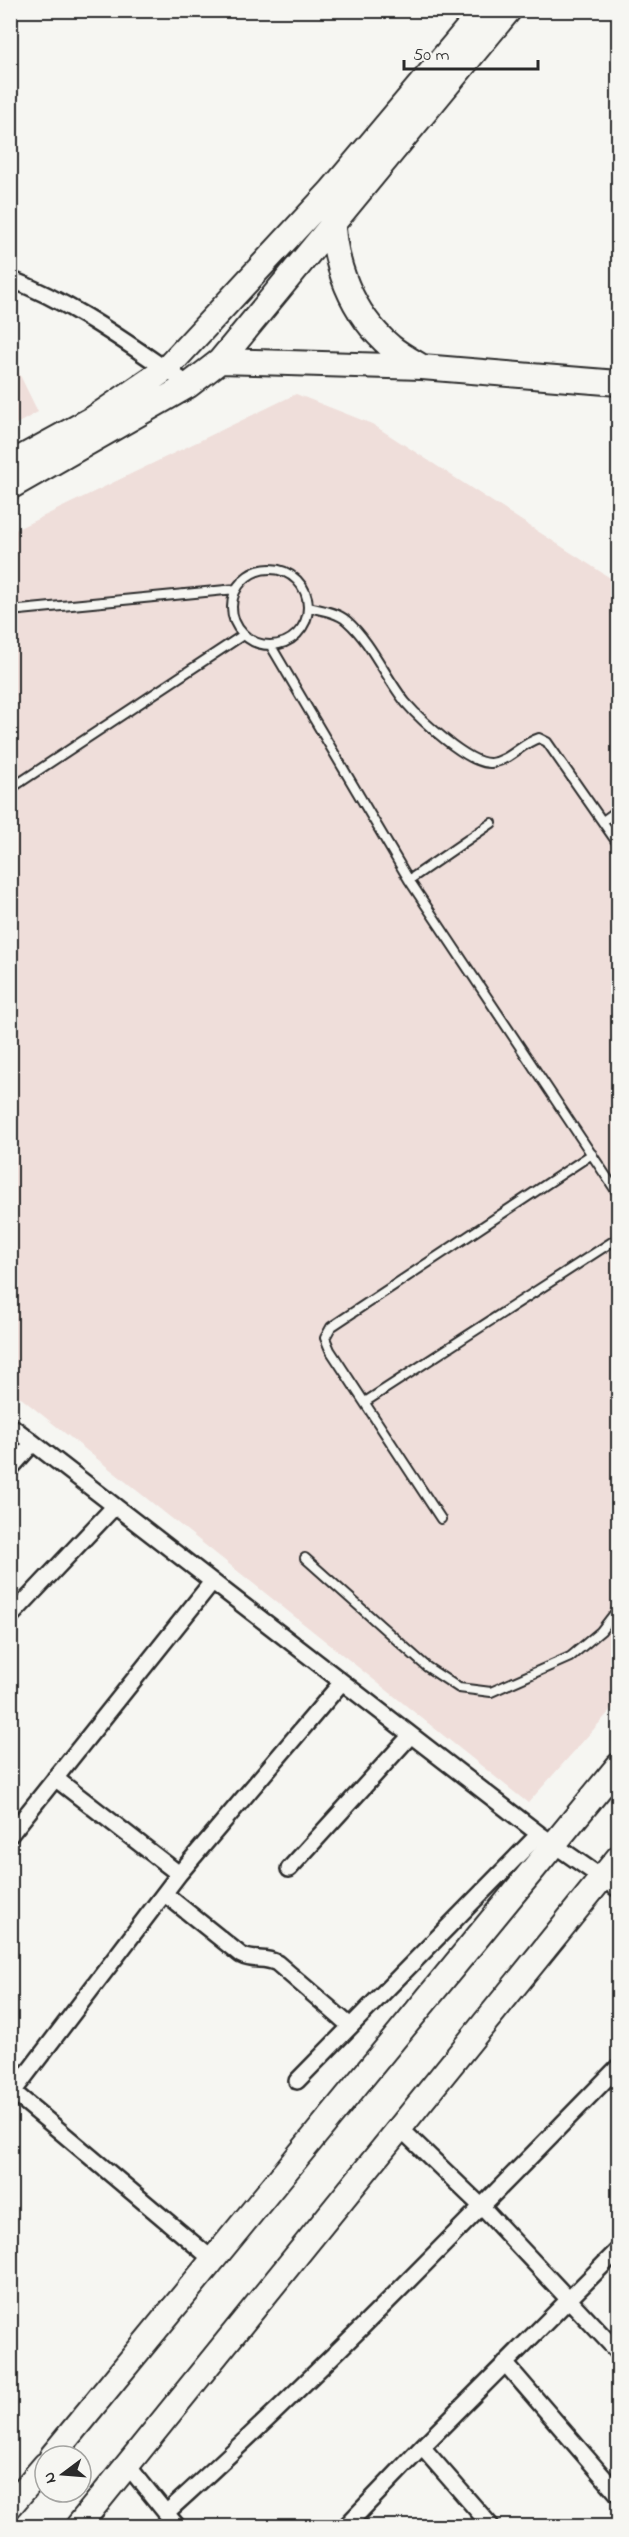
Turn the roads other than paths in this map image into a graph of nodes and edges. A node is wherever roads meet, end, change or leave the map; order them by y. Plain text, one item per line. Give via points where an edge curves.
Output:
1 (483, 10) edge
2 (509, 10) edge
3 (331, 191) junction
4 (332, 223) junction
5 (10, 279) edge
6 (220, 361) junction
7 (422, 367) junction
8 (166, 369) junction
9 (618, 383) edge
10 (189, 385) junction
11 (10, 464) edge
12 (10, 487) edge
13 (236, 589) junction
14 (308, 607) junction
15 (10, 611) edge
16 (243, 635) junction
17 (271, 646) junction
18 (10, 789) edge
19 (618, 810) edge
20 (603, 821) junction
21 (492, 823) dead end
22 (618, 844) edge
23 (409, 880) junction
24 (592, 1154) junction
25 (618, 1194) edge
26 (618, 1238) edge
27 (365, 1402) junction
28 (10, 1425) edge
29 (33, 1443) junction
30 (10, 1469) edge
31 (115, 1506) junction
32 (441, 1519) dead end
33 (305, 1558) dead end
34 (212, 1582) junction
35 (618, 1609) edge
36 (10, 1617) edge
37 (342, 1682) junction
38 (411, 1735) junction
39 (618, 1766) edge
40 (55, 1779) junction
41 (10, 1835) edge
42 (546, 1839) junction
43 (618, 1858) edge
44 (289, 1869) dead end
45 (179, 1874) junction
46 (610, 1884) edge
47 (165, 1894) junction
48 (349, 2025) junction
49 (618, 2067) edge
50 (297, 2081) dead end
51 (12, 2092) edge
52 (401, 2128) junction
53 (481, 2206) junction
54 (618, 2250) edge
55 (213, 2260) junction
56 (569, 2299) junction
57 (618, 2352) edge
58 (505, 2363) junction
59 (62, 2444) edge
60 (422, 2447) junction
61 (128, 2466) junction
62 (33, 2479) edge
63 (618, 2494) edge
64 (10, 2506) edge
65 (166, 2513) junction
66 (78, 2526) edge
67 (177, 2526) edge
68 (346, 2526) edge
69 (491, 2526) edge

1 - 3 main road
2 - 4 main road
3 - 4 main road
3 - 8 main road
4 - 6 main road
4 - 7 main road via 341,274 353,300 392,347
5 - 8 street via 78,311
6 - 7 main road
6 - 10 main road
7 - 9 main road
8 - 10 street
8 - 11 main road via 94,418
10 - 12 main road
13 - 14 lane via 259,570 279,570 303,588
13 - 15 lane
13 - 16 lane via 232,608
14 - 17 lane via 297,634
14 - 20 lane via 346,620 406,703 476,759 499,762 532,740 547,742
16 - 17 lane
16 - 18 lane
17 - 23 lane
19 - 20 lane
20 - 22 lane
21 - 23 lane
23 - 24 lane
24 - 25 lane
24 - 27 lane via 331,1327 325,1338 330,1350
26 - 27 lane
27 - 32 lane
28 - 29 street
29 - 30 street
29 - 31 street
31 - 34 street
31 - 36 street
33 - 35 lane via 427,1667 459,1688 491,1692 570,1657 601,1631
34 - 37 street
34 - 40 street
37 - 38 street
37 - 45 street
38 - 42 street
38 - 44 street
39 - 42 main road
40 - 41 street
40 - 45 street
42 - 46 street
42 - 48 street
42 - 55 main road
43 - 46 main road
45 - 47 street
46 - 52 main road
47 - 48 street via 241,1955 277,1963
47 - 51 street
48 - 50 street
49 - 53 street
51 - 55 street
52 - 53 street
52 - 61 main road
53 - 56 street
53 - 65 street via 251,2436
54 - 56 street
55 - 59 main road
56 - 57 street
56 - 58 street
58 - 60 street
58 - 63 street
60 - 68 street
60 - 69 street
61 - 65 street
61 - 66 main road
62 - 64 main road
65 - 67 street

